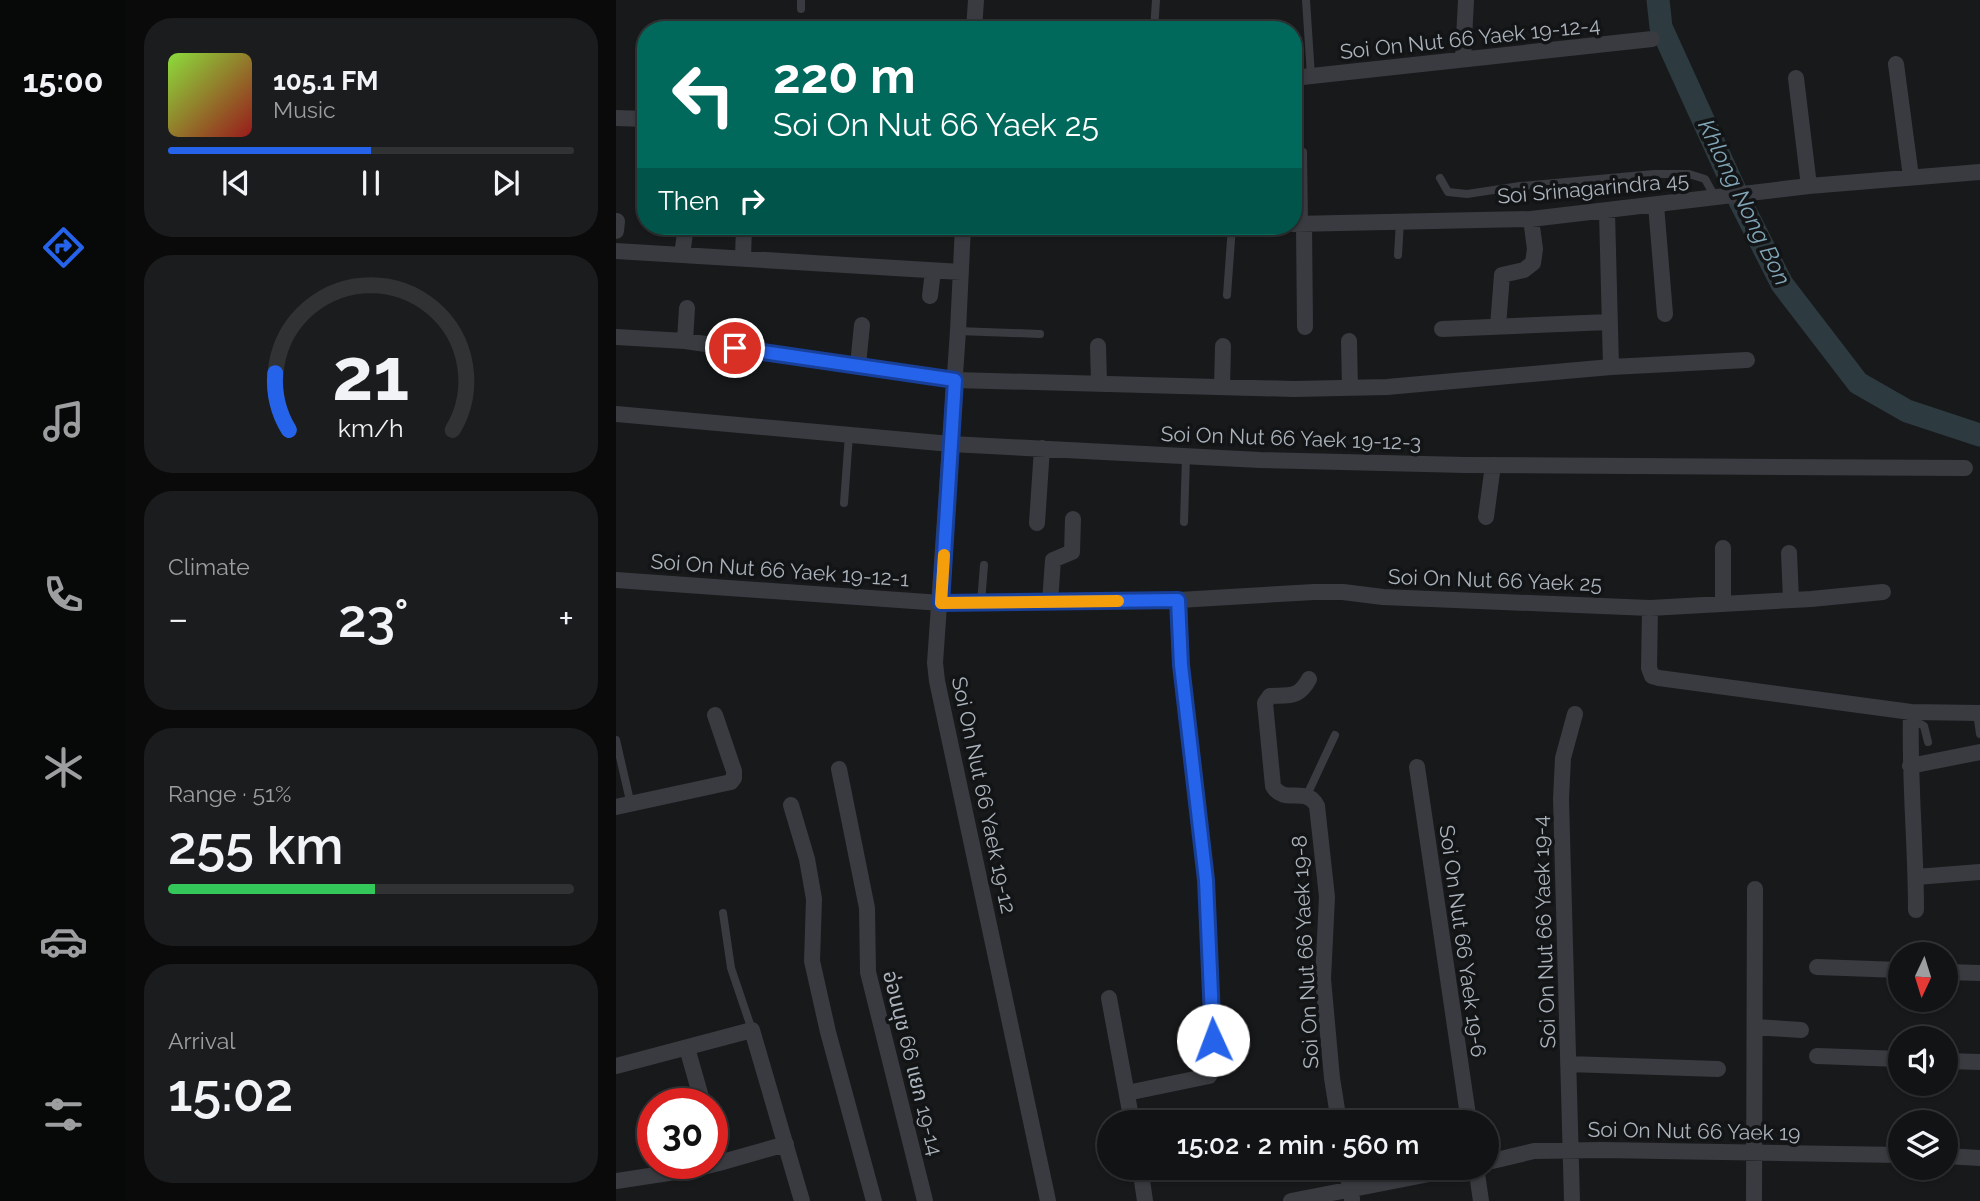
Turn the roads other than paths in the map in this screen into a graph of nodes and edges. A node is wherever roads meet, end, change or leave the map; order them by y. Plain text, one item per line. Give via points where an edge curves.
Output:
1 (976, 0) edge
2 (1156, 0) edge
3 (1306, 0) edge
4 (1466, 0) edge
5 (975, 21) edge
6 (1155, 21) edge
7 (1651, 39) dead end
8 (1463, 58) junction
9 (1896, 64) dead end
10 (1311, 76) junction
11 (1302, 77) edge
12 (1796, 78) dead end
13 (616, 118) edge
14 (637, 119) edge
15 (1980, 172) edge
16 (1912, 177) junction
17 (1440, 178) dead end
18 (1809, 186) junction
19 (1715, 197) junction
20 (1656, 205) junction
21 (1607, 212) junction
22 (1531, 219) junction
23 (617, 221) edge
24 (1400, 221) junction
25 (1302, 224) edge
26 (616, 231) edge
27 (685, 235) edge
28 (744, 235) edge
29 (963, 235) edge
30 (1231, 235) edge
31 (1299, 235) edge
32 (616, 251) edge
33 (682, 255) junction
34 (1398, 255) dead end
35 (743, 259) junction
36 (933, 271) junction
37 (961, 272) junction
38 (1227, 295) dead end
39 (930, 296) dead end
40 (687, 308) dead end
41 (1665, 314) dead end
42 (1609, 322) junction
43 (862, 325) dead end
44 (1305, 327) dead end
45 (1498, 327) junction
46 (1442, 330) dead end
47 (958, 331) junction
48 (1040, 334) dead end
49 (616, 337) edge
50 (685, 341) junction
51 (1349, 341) dead end
52 (1098, 346) dead end
53 (1223, 346) dead end
54 (1747, 360) dead end
55 (858, 365) junction
56 (1611, 367) junction
57 (955, 380) junction
58 (1098, 383) junction
59 (1222, 386) junction
60 (1350, 388) junction
61 (616, 414) edge
62 (849, 435) junction
63 (951, 444) junction
64 (1042, 448) junction
65 (1186, 456) junction
66 (1493, 465) junction
67 (1965, 468) dead end
68 (844, 503) dead end
69 (1486, 517) dead end
70 (1073, 519) dead end
71 (1184, 522) dead end
72 (1037, 523) dead end
73 (1723, 548) dead end
74 (1789, 553) dead end
75 (984, 565) dead end
76 (616, 580) edge
77 (1883, 592) dead end
78 (1178, 600) junction
79 (1791, 600) junction
80 (1050, 602) junction
81 (941, 603) junction
82 (981, 603) junction
83 (1723, 604) junction
84 (1650, 608) junction
85 (1309, 679) dead end
86 (1575, 714) dead end
87 (715, 715) dead end
88 (1911, 715) junction
89 (1979, 716) edge
90 (1980, 734) edge
91 (1335, 735) dead end
92 (616, 740) edge
93 (1927, 742) dead end
94 (1980, 752) edge
95 (1910, 766) junction
96 (1417, 767) dead end
97 (839, 769) dead end
98 (1307, 796) junction
99 (791, 804) dead end
100 (624, 806) edge
101 (1980, 872) edge
102 (1916, 877) junction
103 (1755, 889) dead end
104 (1916, 910) dead end
105 (723, 913) dead end
106 (1817, 967) dead end
107 (1888, 970) edge
108 (1958, 972) edge
109 (1980, 973) edge
110 (1109, 998) dead end
111 (1755, 1027) junction
112 (752, 1030) junction
113 (1801, 1030) dead end
114 (687, 1048) junction
115 (1817, 1055) dead end
116 (1888, 1058) edge
117 (1958, 1061) edge
118 (1980, 1062) edge
119 (1568, 1065) junction
120 (616, 1066) edge
121 (1718, 1069) dead end
122 (698, 1088) edge
123 (1127, 1093) junction
124 (1130, 1110) edge
125 (1337, 1110) edge
126 (1467, 1110) edge
127 (786, 1144) junction
128 (1570, 1151) junction
129 (1755, 1153) junction
130 (1888, 1155) edge
131 (1958, 1157) edge
132 (1980, 1158) edge
133 (1499, 1159) edge
134 (728, 1160) edge
135 (637, 1178) edge
136 (1142, 1180) edge
137 (1414, 1180) edge
138 (1478, 1180) edge
139 (616, 1181) edge
140 (1351, 1196) edge
141 (802, 1201) edge
142 (874, 1201) edge
143 (925, 1201) edge
144 (1048, 1201) edge
145 (1146, 1201) edge
146 (1291, 1201) edge
147 (1481, 1201) edge
148 (1572, 1201) edge
149 (1754, 1201) edge

1 - 5 street
2 - 6 lane
3 - 10 lane
4 - 8 street
7 - 8 street, Soi On Nut 66 Yaek 19-12-4
8 - 10 street, Soi On Nut 66 Yaek 19-12-4
9 - 16 street
10 - 11 street, Soi On Nut 66 Yaek 19-12-4
12 - 18 street
13 - 14 street
15 - 16 street, Soi Srinagarindra 45
16 - 18 street, Soi Srinagarindra 45
17 - 19 lane via 1448,192 1467,194 1608,177 1689,174 1704,179
18 - 19 street, Soi Srinagarindra 45
19 - 20 street, Soi Srinagarindra 45
20 - 21 street, Soi Srinagarindra 45
20 - 41 street
21 - 22 street, Soi Srinagarindra 45
21 - 42 street
22 - 24 street, Soi Srinagarindra 45
22 - 45 street via 1534,263 1502,275
23 - 26 street
24 - 25 street, Soi Srinagarindra 45
24 - 34 lane
27 - 33 street
28 - 35 street
29 - 37 street, Soi On Nut 66 Yaek 19-12
30 - 38 lane
31 - 44 street
32 - 33 street
33 - 35 street
35 - 36 street
36 - 37 street
36 - 39 street
37 - 47 street, Soi On Nut 66 Yaek 19-12
40 - 50 street
42 - 45 street
42 - 56 street
43 - 55 street
45 - 46 street
47 - 48 lane
47 - 57 street, Soi On Nut 66 Yaek 19-12
49 - 50 street
50 - 55 street
51 - 60 street
52 - 58 street
53 - 59 street
54 - 56 street
55 - 57 street
56 - 60 street
57 - 58 street
57 - 63 street, Soi On Nut 66 Yaek 19-12
58 - 59 street
59 - 60 street
61 - 62 street, Soi On Nut 66 Yaek 19-12-3
62 - 63 street, Soi On Nut 66 Yaek 19-12-3
62 - 68 lane
63 - 64 street, Soi On Nut 66 Yaek 19-12-3
63 - 81 street, Soi On Nut 66 Yaek 19-12
64 - 65 street, Soi On Nut 66 Yaek 19-12-3
64 - 72 street
65 - 66 street, Soi On Nut 66 Yaek 19-12-3
65 - 71 lane
66 - 67 street, Soi On Nut 66 Yaek 19-12-3
66 - 69 street
70 - 80 street via 1072,552 1053,560
73 - 83 street
74 - 79 street
75 - 82 lane
76 - 81 street, Soi On Nut 66 Yaek 19-12-1
77 - 79 street, Soi On Nut 66 Yaek 25
78 - 80 street, Soi On Nut 66 Yaek 25
78 - 84 street, Soi On Nut 66 Yaek 25 via 1343,592
78 - 123 street via 1206,880 1214,1067 1209,1076
79 - 83 street, Soi On Nut 66 Yaek 25
80 - 82 street, Soi On Nut 66 Yaek 25
81 - 82 street, Soi On Nut 66 Yaek 25
81 - 144 street, Soi On Nut 66 Yaek 19-12 via 935,663 941,705
83 - 84 street, Soi On Nut 66 Yaek 25
84 - 88 street via 1652,676
85 - 98 street via 1298,694 1270,696 1265,703 1273,786 1282,795
86 - 119 street, Soi On Nut 66 Yaek 19-4 via 1563,758 1561,799
87 - 100 street via 734,778 731,782
88 - 89 street
88 - 93 lane via 1924,726
88 - 95 street
89 - 90 lane
91 - 98 lane
92 - 100 lane
94 - 95 street
95 - 102 street
96 - 126 street, Soi On Nut 66 Yaek 19-6
97 - 143 street, อ่อนนุช 66 แยก 19-14 via 867,908 868,972
98 - 125 street, Soi On Nut 66 Yaek 19-8 via 1317,806 1327,897 1323,979
99 - 142 street via 814,899 811,961
101 - 102 street
102 - 104 street
103 - 111 street
105 - 112 lane via 731,968
106 - 107 street
108 - 109 street
110 - 123 street
111 - 113 street
111 - 129 street
112 - 114 street
112 - 127 street
114 - 120 street
114 - 122 street
115 - 116 street
117 - 118 street
119 - 121 street
119 - 128 street, Soi On Nut 66 Yaek 19-4
123 - 124 street
127 - 134 street
127 - 141 street
128 - 129 street, Soi On Nut 66 Yaek 19
128 - 133 street, Soi On Nut 66 Yaek 19 via 1534,1151
128 - 148 street, Soi On Nut 66 Yaek 19-4
129 - 130 street, Soi On Nut 66 Yaek 19
129 - 149 street
131 - 132 street
135 - 139 street
136 - 145 street
137 - 140 street
138 - 147 street
140 - 146 street

